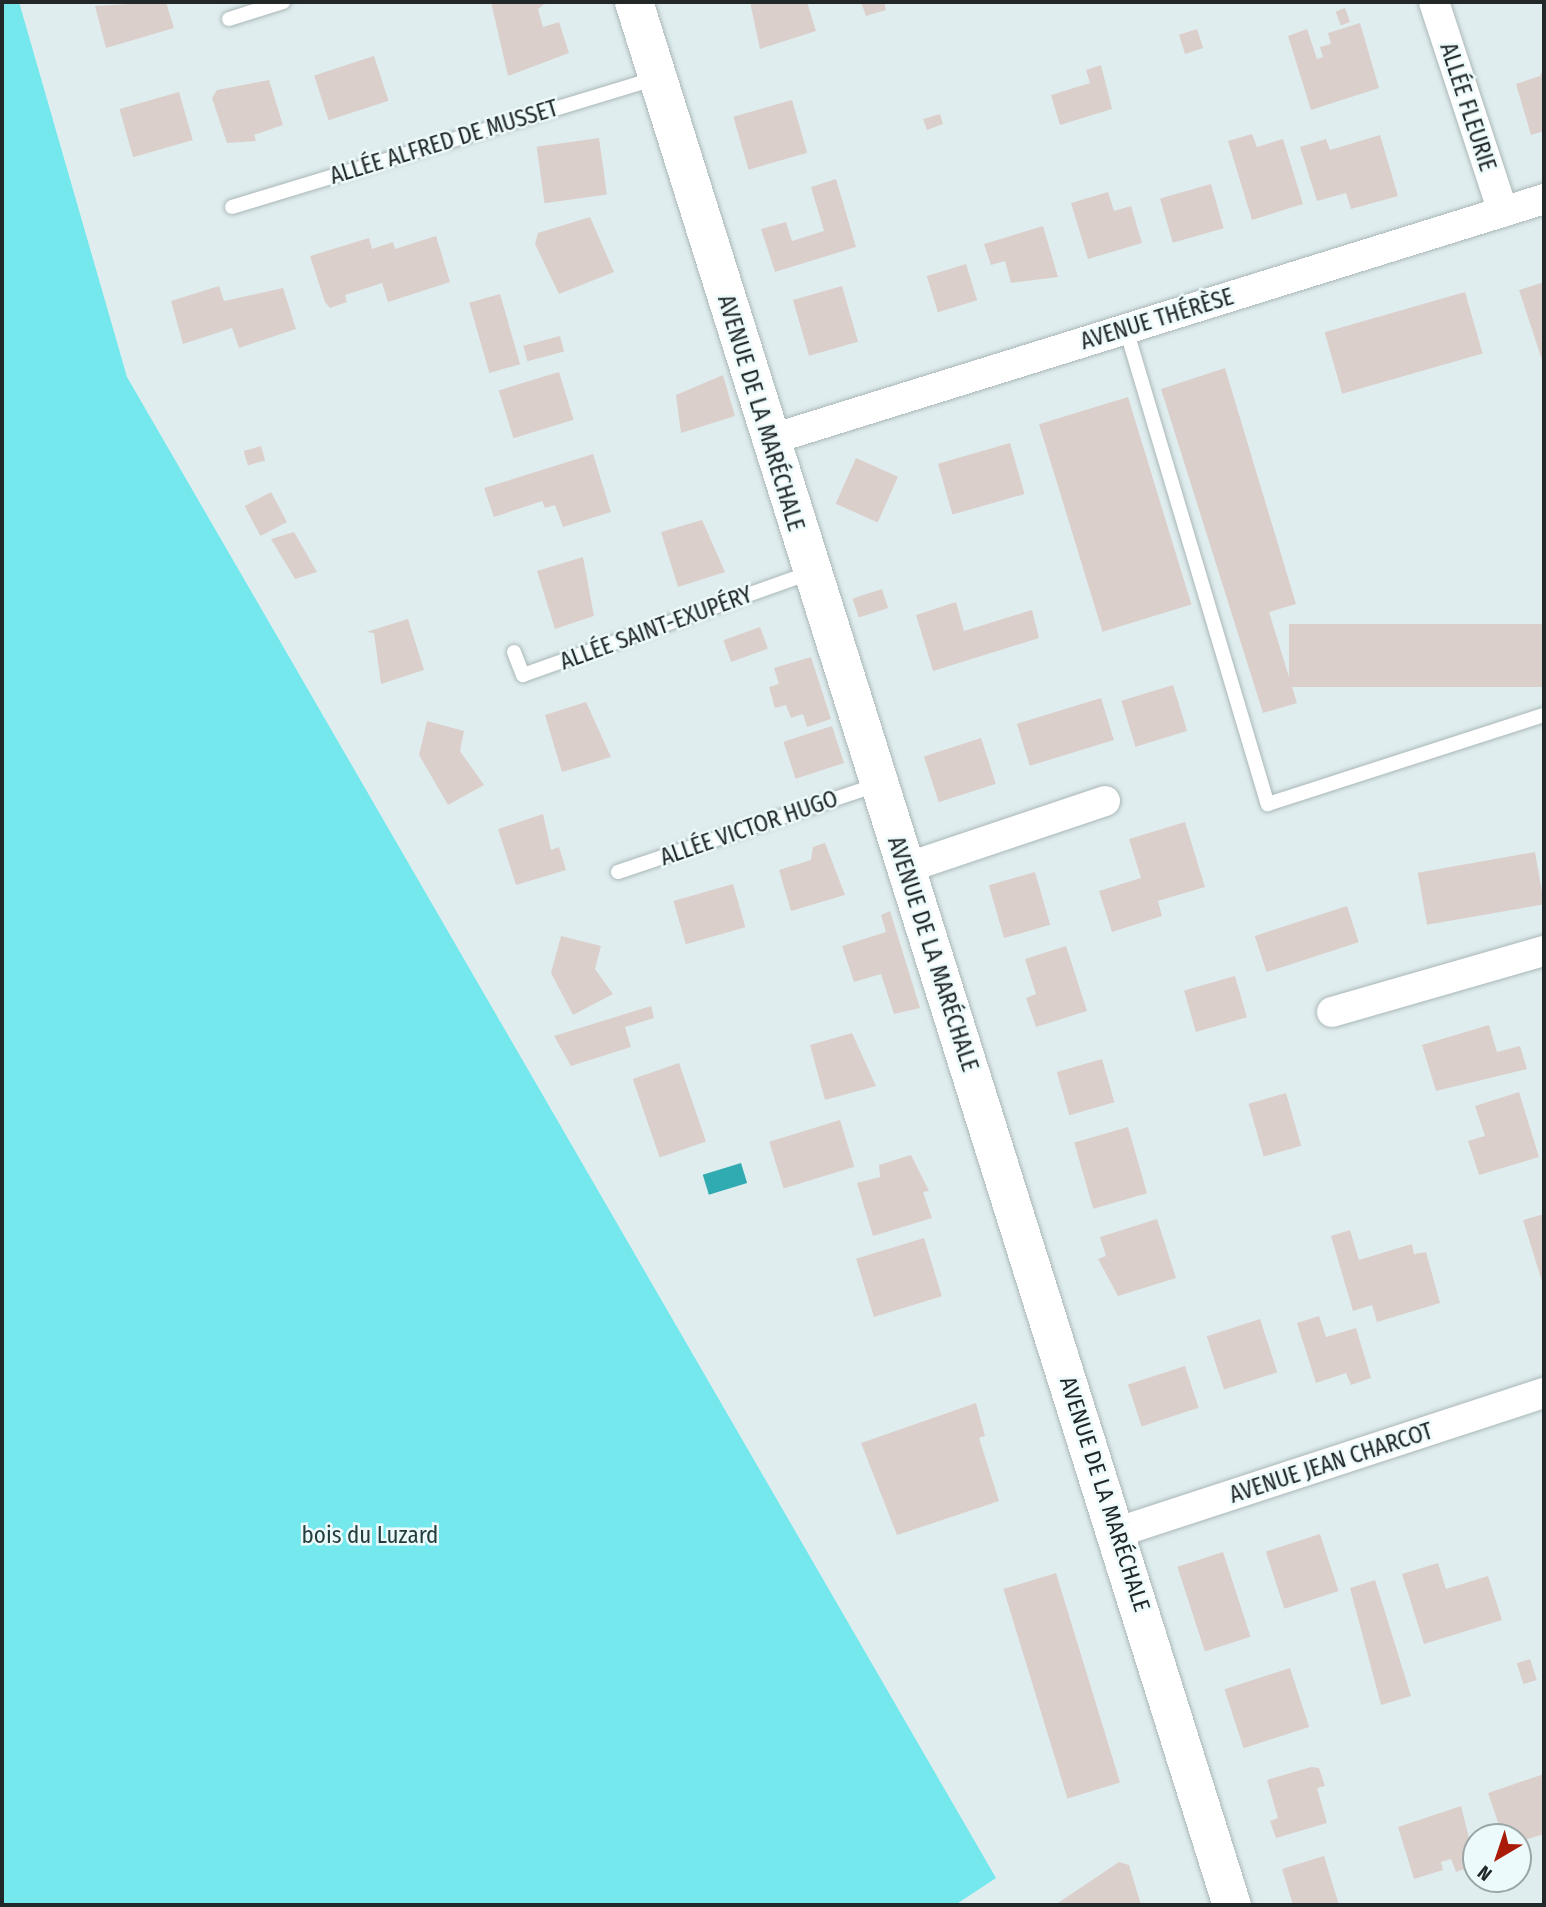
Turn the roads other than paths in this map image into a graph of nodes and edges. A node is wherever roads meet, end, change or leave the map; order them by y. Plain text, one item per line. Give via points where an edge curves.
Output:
1 (283, 2) edge
2 (634, 2) edge
3 (1434, 2) edge
4 (229, 19) dead end
5 (656, 78) junction
6 (1544, 199) edge
7 (232, 206) dead end
8 (1503, 212) junction
9 (1126, 328) junction
10 (769, 440) junction
11 (811, 572) junction
12 (514, 653) dead end
13 (1544, 715) edge
14 (879, 784) junction
15 (1105, 801) dead end
16 (906, 868) junction
17 (618, 872) dead end
18 (1544, 951) edge
19 (1332, 1012) dead end
20 (1544, 1393) edge
21 (1118, 1532) junction
22 (1232, 1905) edge

1 - 4 lane
2 - 5 street, AVENUE DE LA MARÉCHALE
3 - 8 street, ALLÉE FLEURIE
5 - 7 lane, ALLÉE ALFRED DE MUSSET
5 - 10 street, AVENUE DE LA MARÉCHALE
6 - 8 street, AVENUE THÉRÈSE
8 - 9 street, AVENUE THÉRÈSE
9 - 10 street, AVENUE THÉRÈSE
9 - 13 lane via 1268,804
10 - 11 street, AVENUE DE LA MARÉCHALE
11 - 12 lane, ALLÉE SAINT-EXUPÉRY via 523,675
11 - 14 street, AVENUE DE LA MARÉCHALE
14 - 16 street, AVENUE DE LA MARÉCHALE
14 - 17 lane, ALLÉE VICTOR HUGO
15 - 16 street
16 - 21 street, AVENUE DE LA MARÉCHALE
18 - 19 street
20 - 21 street, AVENUE JEAN CHARCOT
21 - 22 street, AVENUE DE LA MARÉCHALE

